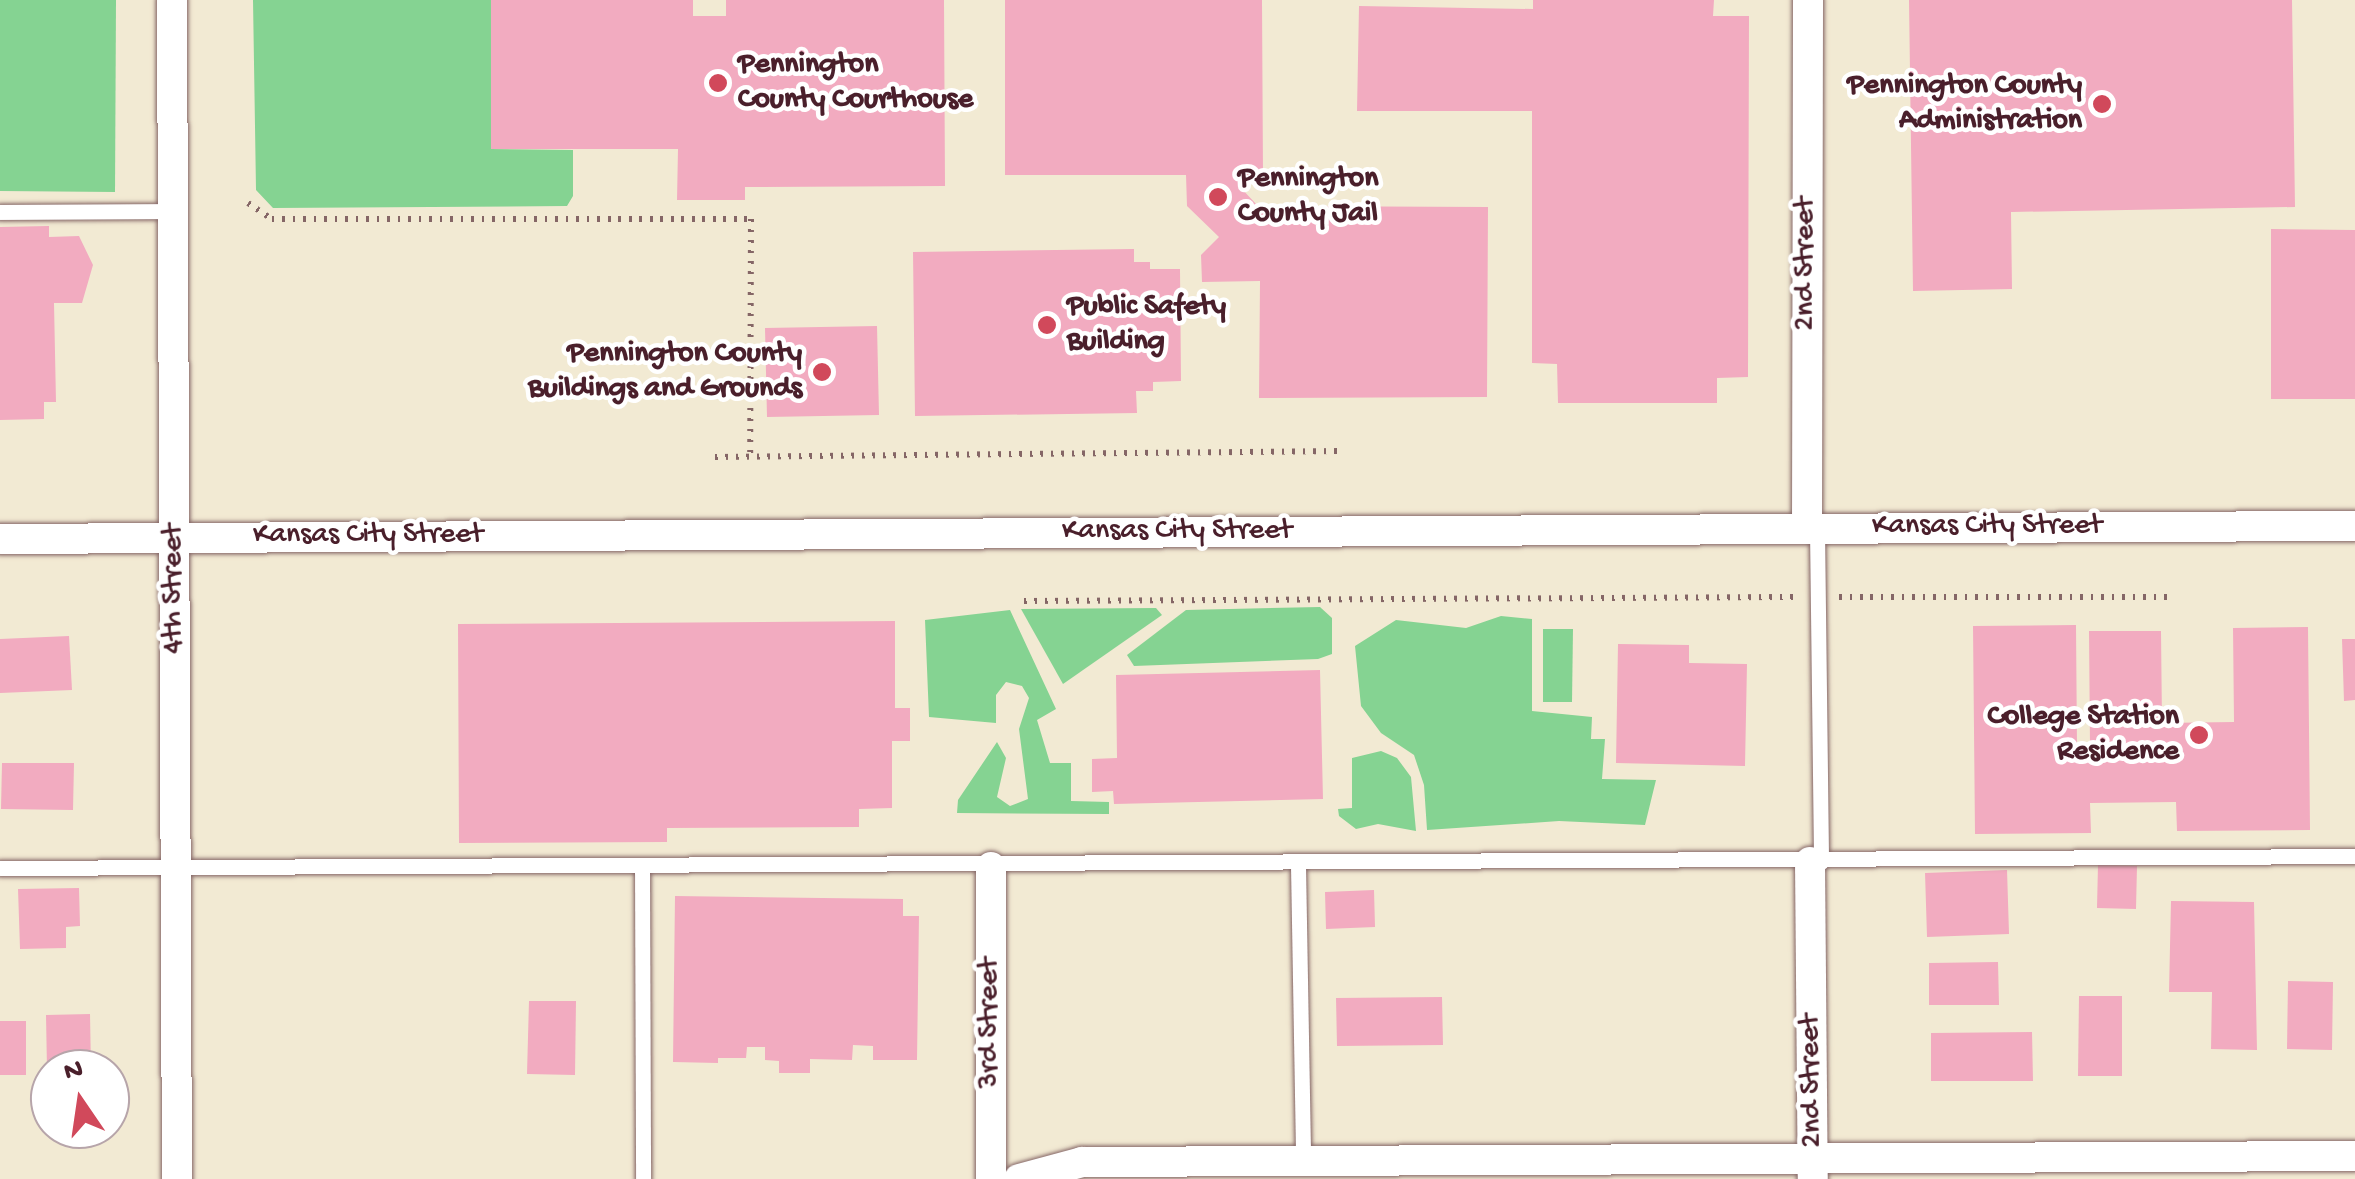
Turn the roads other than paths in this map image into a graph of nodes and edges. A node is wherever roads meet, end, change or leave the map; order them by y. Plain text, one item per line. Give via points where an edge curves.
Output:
1 (172, 0) edge
2 (1808, 0) edge
3 (174, 211) junction
4 (0, 212) edge
5 (2355, 526) edge
6 (1812, 528) junction
7 (175, 538) junction
8 (0, 539) edge
9 (2355, 856) edge
10 (1816, 862) junction
11 (642, 865) junction
12 (1298, 865) junction
13 (176, 866) junction
14 (991, 867) junction
15 (0, 868) edge
16 (2355, 1156) edge
17 (1303, 1160) junction
18 (1814, 1168) edge
19 (177, 1179) edge
20 (643, 1179) edge
21 (991, 1179) edge
22 (1019, 1179) edge

1 - 3 street, 4th Street
2 - 6 street, 2nd Street
3 - 4 lane
3 - 7 street, 4th Street
5 - 6 street, Kansas City Street
6 - 7 street, Kansas City Street
6 - 10 lane via 1818,597
7 - 8 street, Kansas City Street
7 - 13 street, 4th Street
9 - 10 lane
10 - 12 lane
10 - 18 street, 2nd Street
11 - 13 lane
11 - 14 lane
11 - 20 lane
12 - 14 lane
12 - 17 lane
13 - 15 lane
13 - 19 street, 4th Street
14 - 21 street, 3rd Street
16 - 18 street
17 - 18 street
17 - 22 street via 1082,1162

